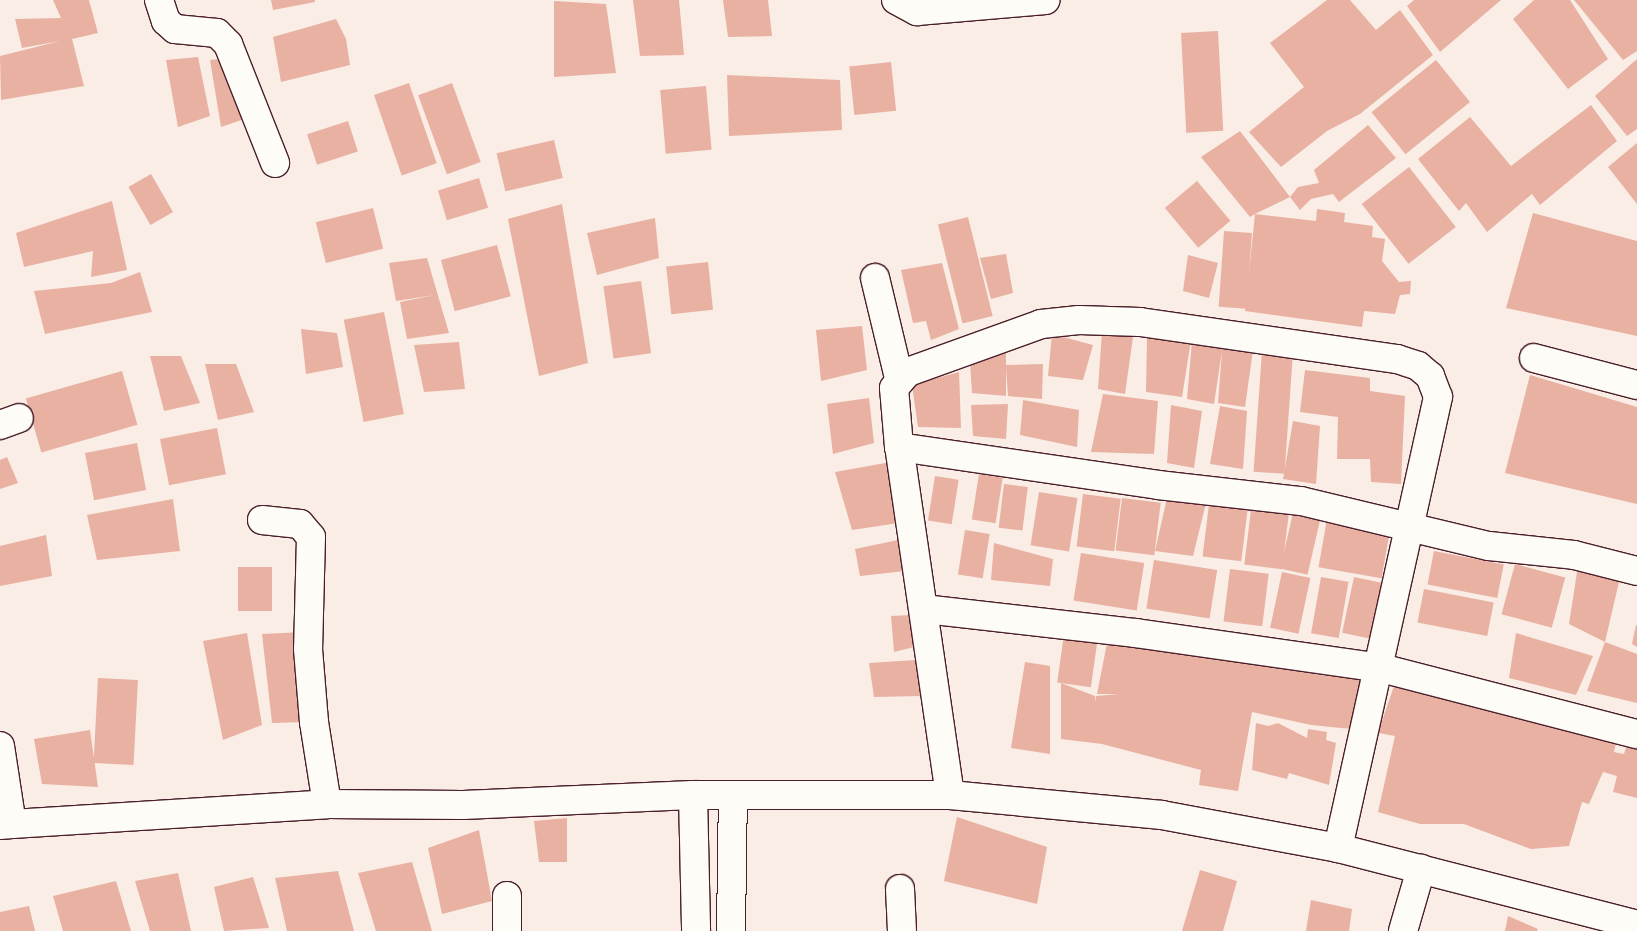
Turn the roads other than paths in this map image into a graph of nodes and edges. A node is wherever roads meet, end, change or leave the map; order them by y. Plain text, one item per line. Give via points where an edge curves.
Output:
1 (159, 0) edge
2 (896, 0) edge
3 (1046, 0) edge
4 (275, 163) dead end
5 (875, 278) dead end
6 (1534, 358) dead end
7 (899, 378) junction
8 (1637, 385) edge
9 (898, 447) junction
10 (262, 520) dead end
11 (1407, 527) junction
12 (1637, 572) edge
13 (924, 609) junction
14 (1381, 668) junction
15 (1637, 734) edge
16 (0, 746) edge
17 (950, 794) junction
18 (693, 795) junction
19 (733, 796) junction
20 (327, 804) junction
21 (6, 825) edge
22 (1338, 848) junction
23 (1421, 870) junction
24 (900, 889) dead end
25 (507, 896) dead end
26 (1637, 926) edge
27 (507, 931) edge
28 (696, 931) edge
29 (730, 931) edge
30 (902, 931) edge
31 (1403, 931) edge

1 - 4 street via 166,22 175,29 217,33 228,44
2 - 3 street via 917,11
5 - 7 street
6 - 8 street
7 - 9 street via 894,388
7 - 11 street via 1041,324 1079,320 1140,322 1418,366 1430,376 1438,397
9 - 11 street via 1158,485 1301,501
9 - 13 street
10 - 20 street via 300,524 311,537 308,649 314,722
11 - 12 street via 1489,546 1574,555
11 - 14 street
13 - 14 street via 1136,633
13 - 17 street
14 - 15 street
14 - 22 street
16 - 21 street
17 - 19 street
17 - 22 street via 1162,815
18 - 19 street
18 - 20 street via 463,806
18 - 28 street
19 - 29 street
20 - 21 street
22 - 23 street
23 - 26 street
23 - 31 street
24 - 30 street
25 - 27 street

